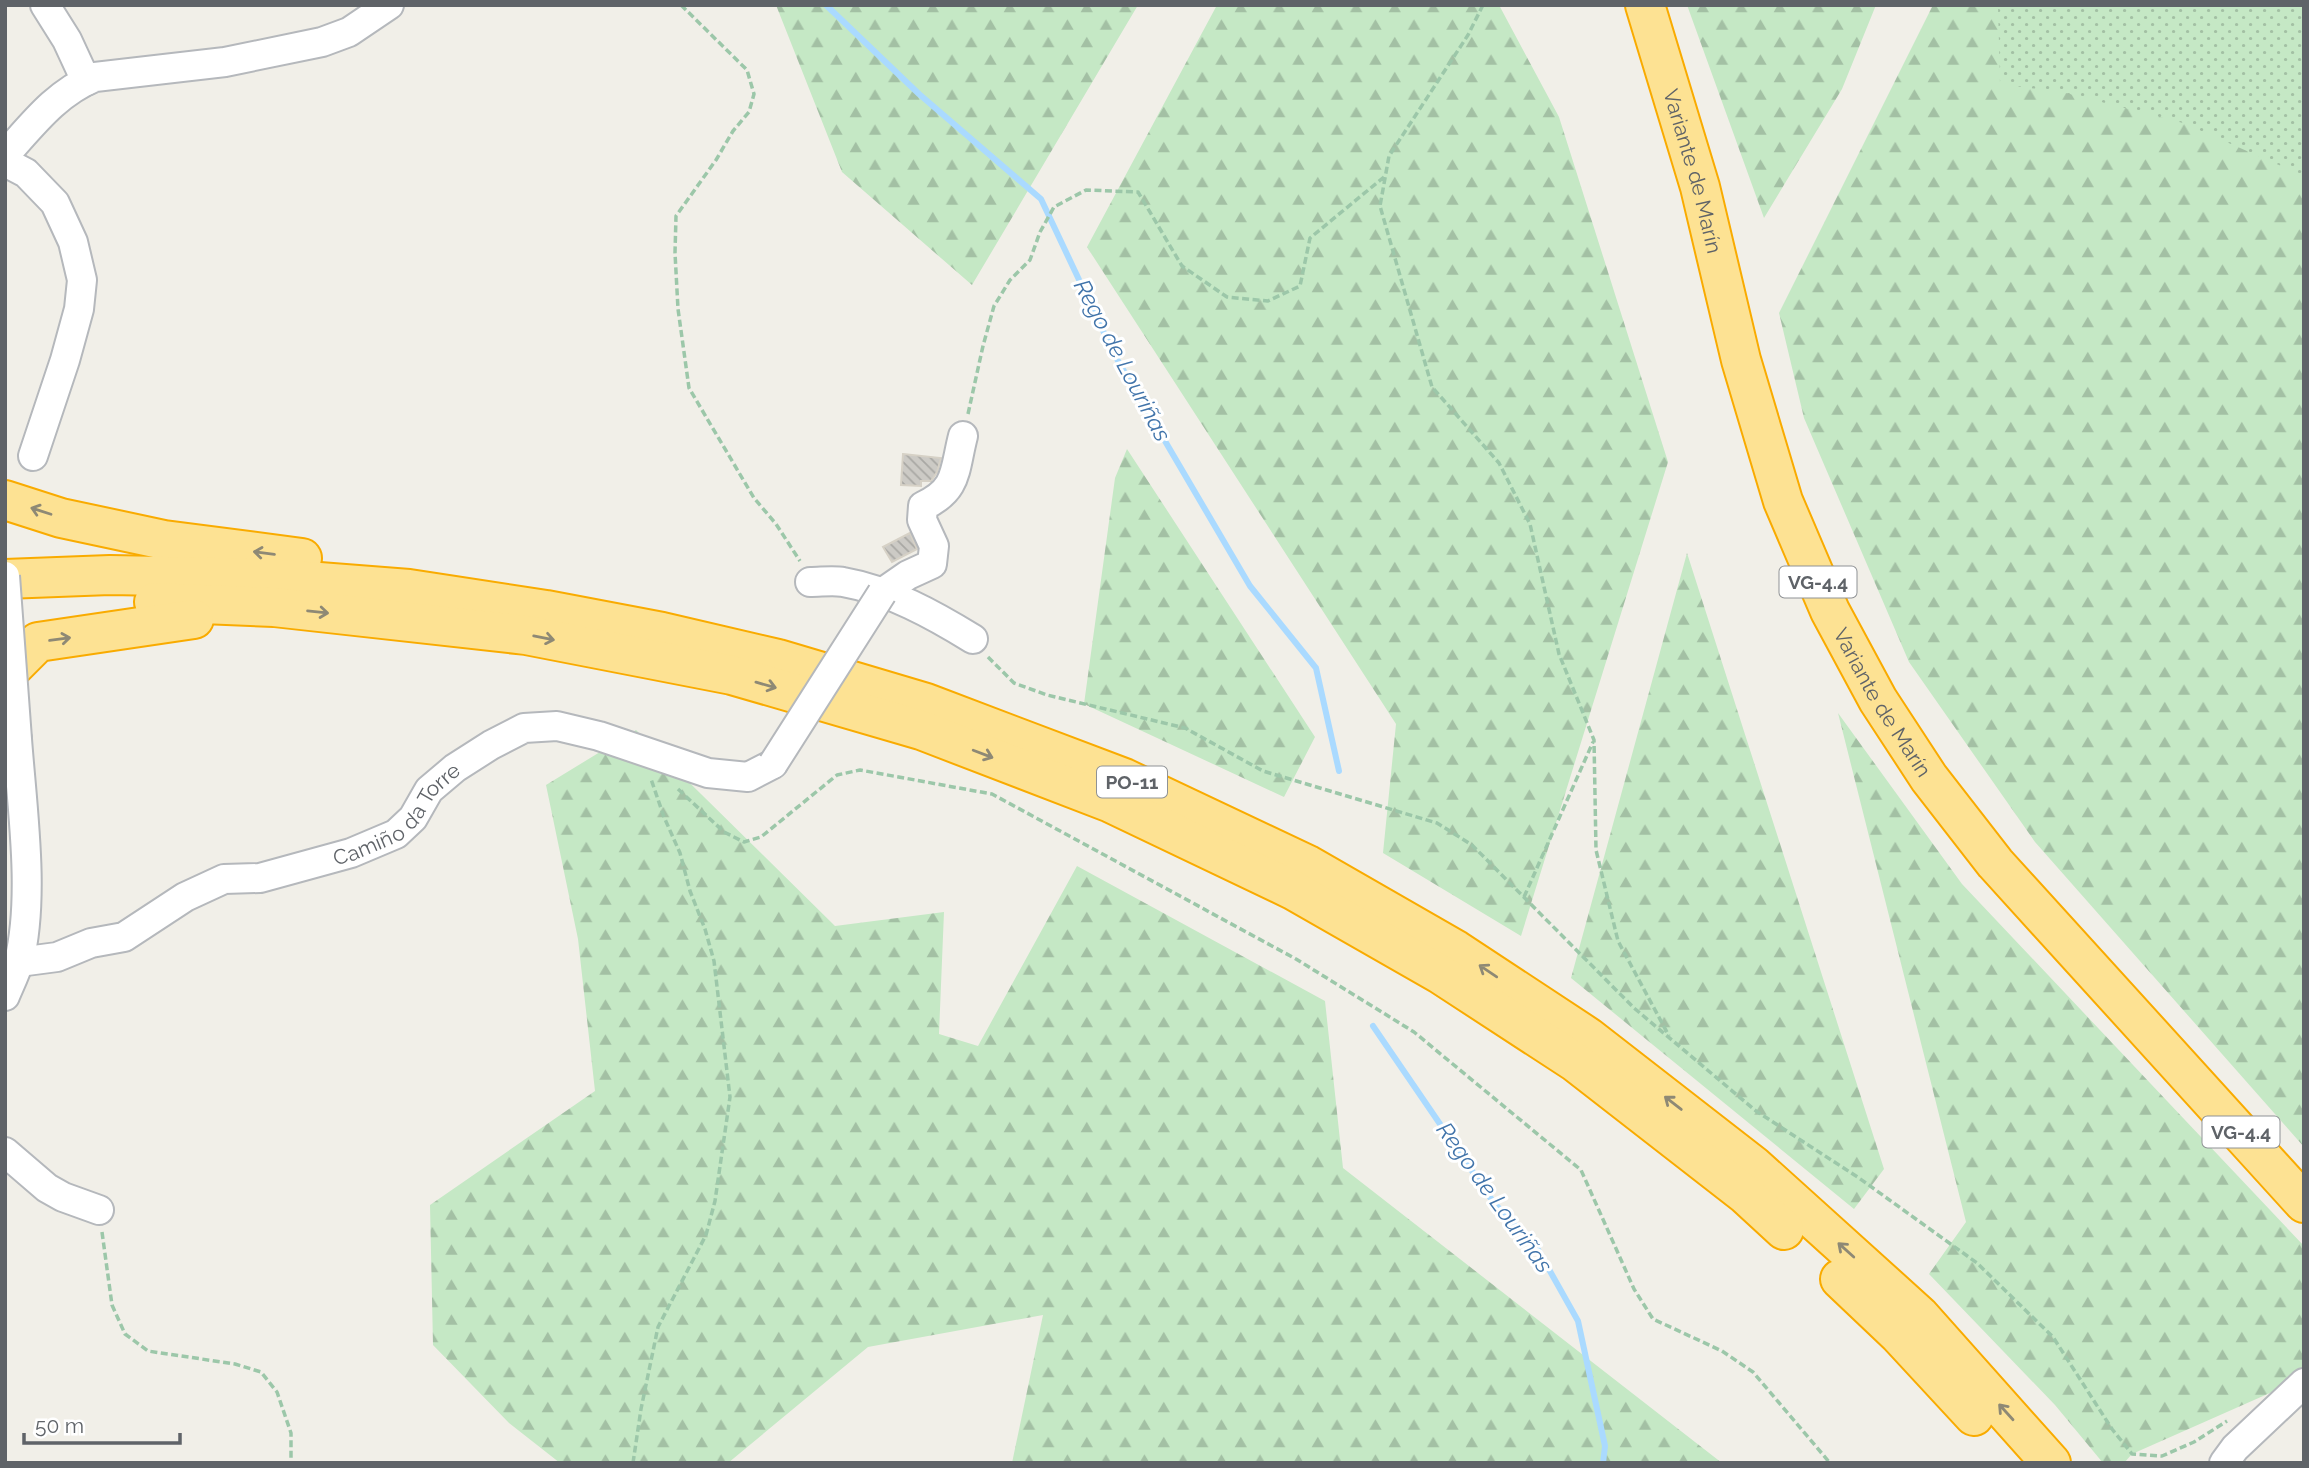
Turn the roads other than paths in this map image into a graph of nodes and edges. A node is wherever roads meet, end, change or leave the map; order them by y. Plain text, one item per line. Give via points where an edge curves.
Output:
1 (46, 5) edge
2 (389, 5) edge
3 (1645, 5) edge
4 (86, 81) junction
5 (5, 155) edge
6 (5, 162) edge
7 (963, 436) road end
8 (33, 456) dead end
9 (5, 500) edge
10 (5, 578) edge
11 (810, 582) road end
12 (882, 593) junction
13 (5, 606) edge
14 (274, 607) junction
15 (546, 610) junction
16 (972, 639) road end
17 (5, 675) edge
18 (19, 962) junction
19 (5, 996) edge
20 (5, 1152) edge
21 (2304, 1203) edge
22 (99, 1210) road end
23 (2299, 1397) edge
24 (2015, 1463) edge
25 (2051, 1463) edge
26 (2224, 1463) edge

1 - 4 street
2 - 4 street via 349,32 322,42 225,62
3 - 21 highway, Variante de Marín / VG-4.4 via 1700,187 1741,360 1783,501 1830,611 1878,700 1929,778 1995,863
4 - 5 street via 38,116
6 - 8 street via 26,173 55,203 73,242 82,280 65,360
7 - 12 street via 950,488 923,506 922,520 934,546 932,564
15 -> 9 highway via 425,573 164,540 61,518
10 - 15 highway, PO-11 via 268,578 409,589
10 - 18 street, bridge via 26,878
11 - 12 street via 841,581
12 - 16 street
12 - 18 street, Camiño da Torre, bridge via 774,764 748,778 708,773 557,726 524,729 455,768 429,790 413,818 396,835 351,853 260,878 224,879 185,897 124,937 91,943 57,957
13 - 14 highway, PO-11 via 108,600
17 -> 14 highway via 38,642
14 -> 24 highway, PO-11 via 526,635 732,675 921,730 1111,803 1293,890 1440,974 1575,1062 1745,1195 1899,1335
25 -> 15 highway, PO-11 via 1919,1315 1754,1167 1588,1037 1456,950 1308,865 1124,778 926,703 778,659
18 - 19 street
20 - 22 street via 47,1188
23 - 26 street via 2235,1448

